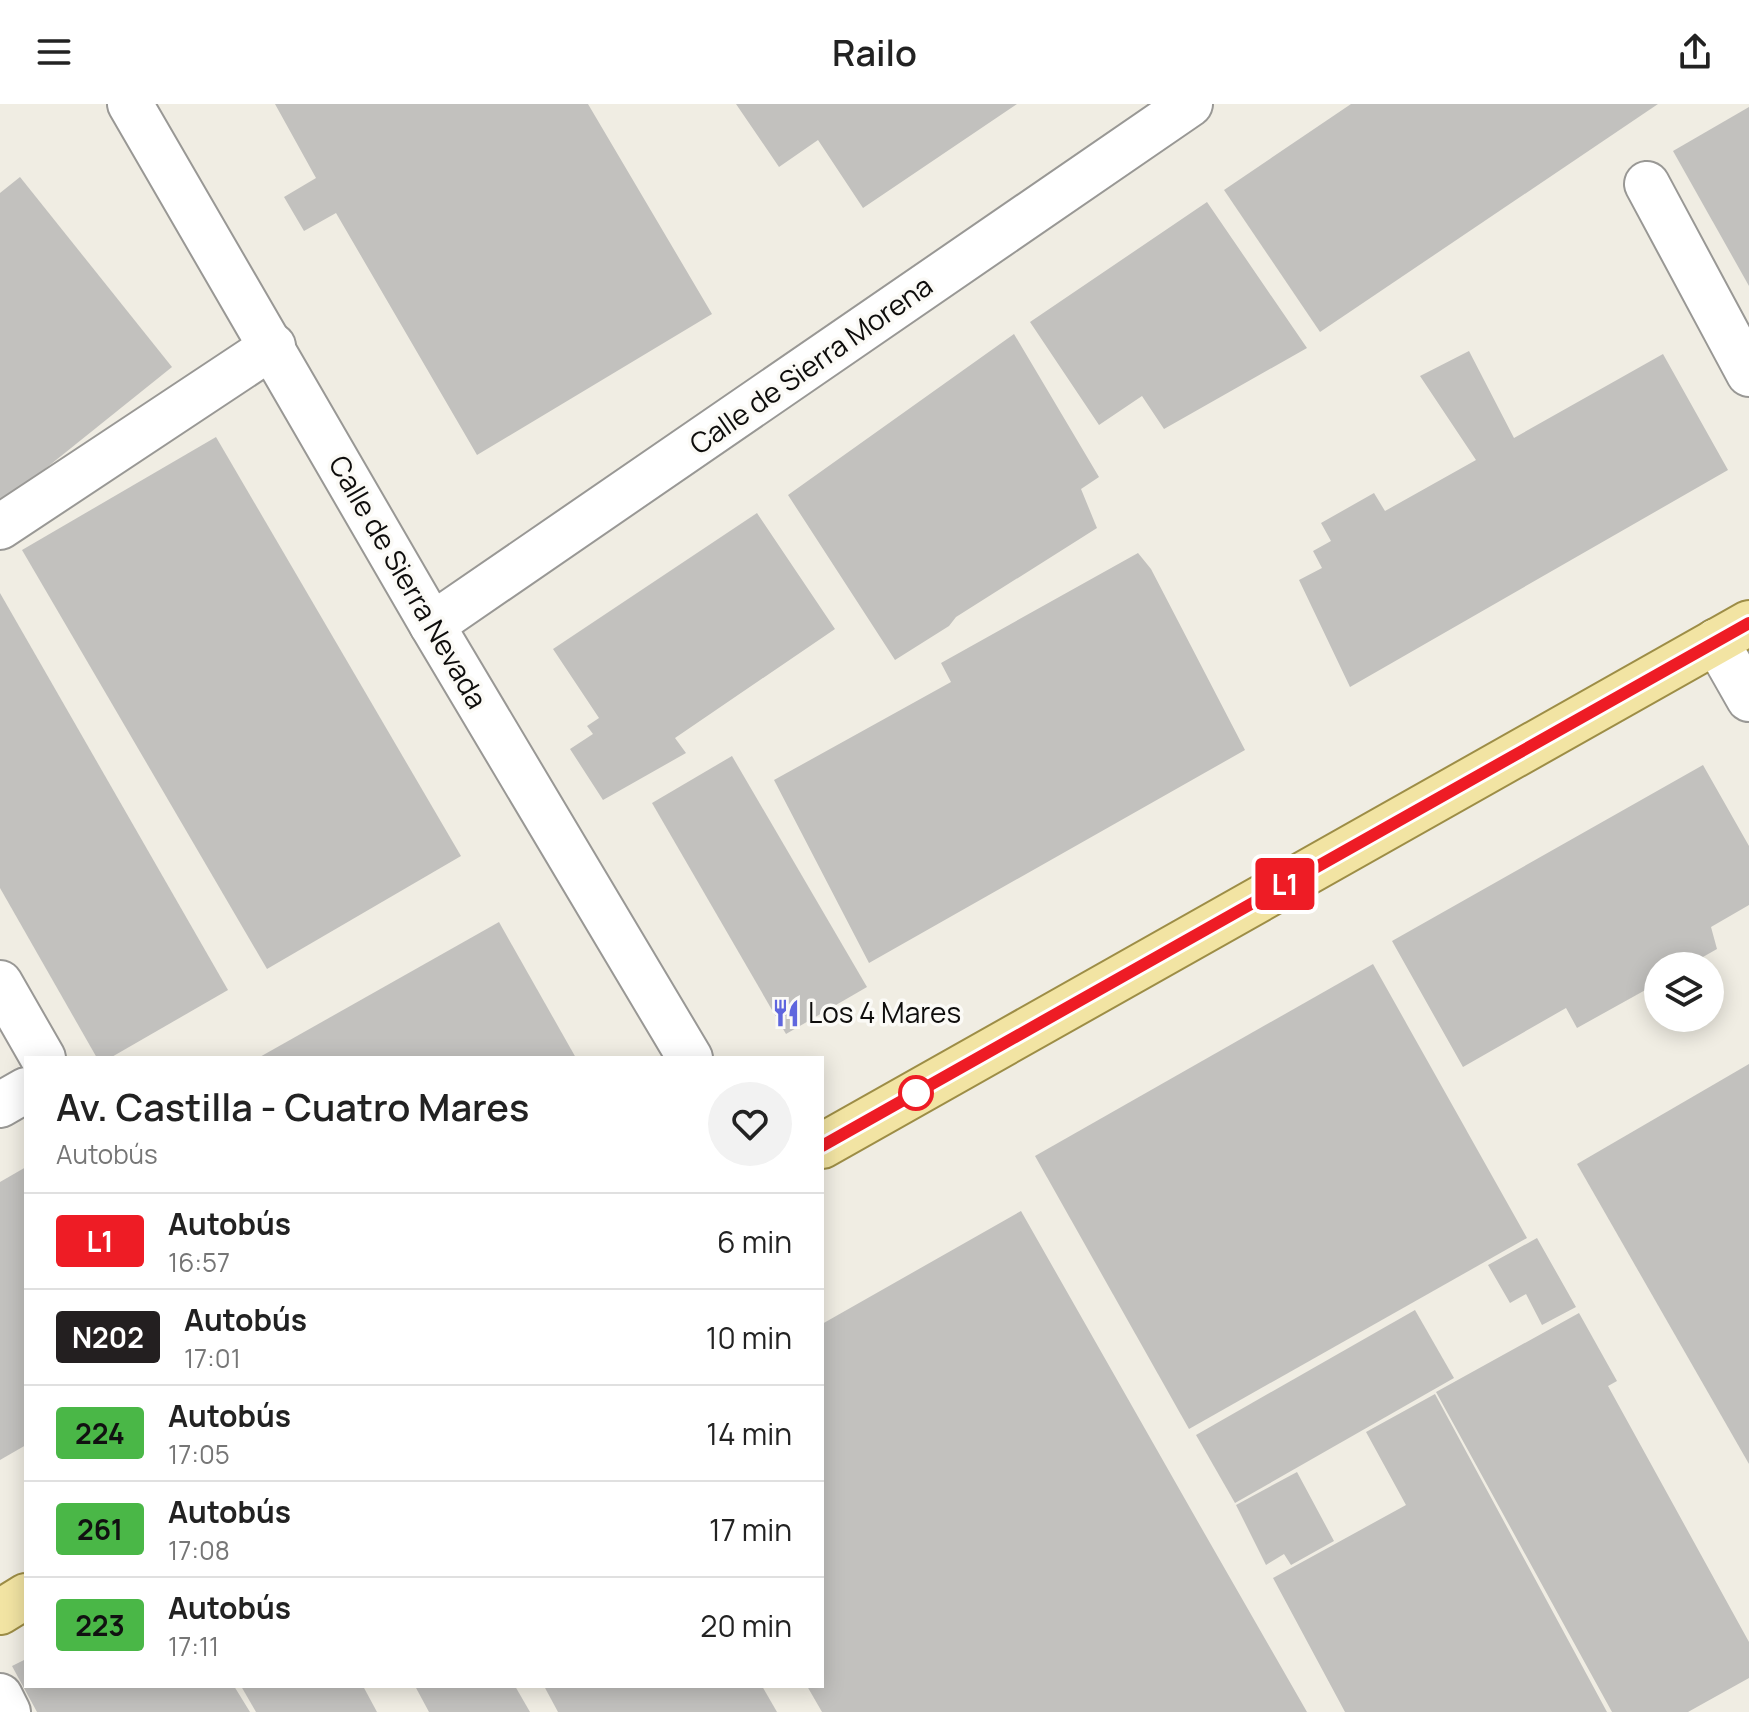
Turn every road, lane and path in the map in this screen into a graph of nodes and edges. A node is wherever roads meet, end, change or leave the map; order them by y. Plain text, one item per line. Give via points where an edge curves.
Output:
1 (130, 104) edge
2 (1190, 104) edge
3 (1647, 184) dead end
4 (273, 346) junction
5 (1749, 374) edge
6 (0, 527) edge
7 (432, 625) junction
8 (1732, 632) edge
9 (1749, 699) edge
10 (0, 983) edge
11 (42, 1056) edge
12 (689, 1056) edge
13 (24, 1091) edge
14 (0, 1105) edge
15 (824, 1145) edge
16 (24, 1597) edge
17 (0, 1612) edge
18 (0, 1696) edge
19 (8, 1712) edge

1 - 4 street, Calle de Sierra Nevada
2 - 7 street, Calle de Sierra Morena
3 - 5 street
4 - 6 street
4 - 7 street, Calle de Sierra Nevada
7 - 12 street, Calle de Sierra Nevada
8 - 9 street
8 - 15 main road
10 - 11 street
13 - 14 street
16 - 17 main road
18 - 19 street

